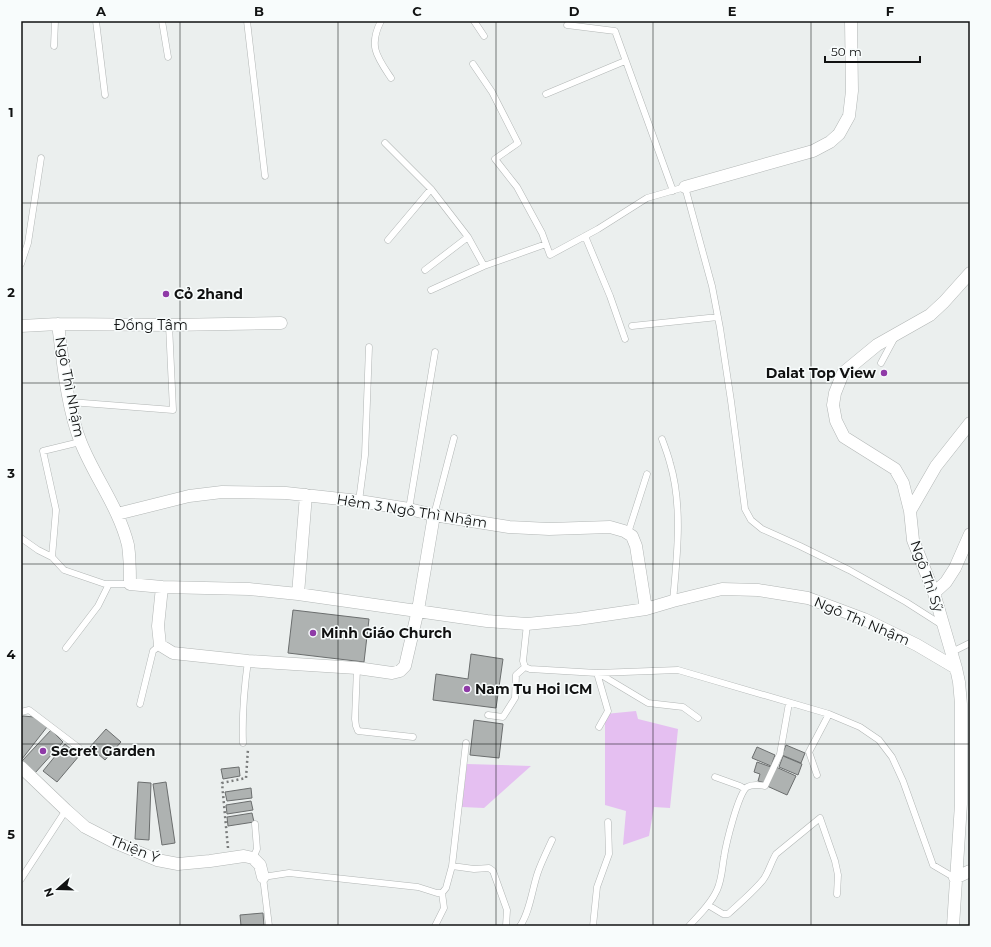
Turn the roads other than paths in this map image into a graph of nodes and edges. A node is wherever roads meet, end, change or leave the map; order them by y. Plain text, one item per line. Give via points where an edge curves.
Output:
1 (55, 21) edge
2 (96, 21) edge
3 (162, 21) edge
4 (247, 21) edge
5 (380, 21) edge
6 (474, 21) edge
7 (851, 21) edge
8 (567, 25) dead end
9 (484, 36) dead end
10 (54, 46) dead end
11 (168, 57) dead end
12 (625, 61) junction
13 (473, 64) dead end
14 (391, 78) dead end
15 (546, 94) dead end
16 (105, 95) dead end
17 (385, 143) dead end
18 (41, 158) dead end
19 (265, 176) dead end
20 (431, 189) junction
21 (679, 189) junction
22 (585, 236) junction
23 (468, 237) junction
24 (388, 240) dead end
25 (546, 244) junction
26 (21, 264) edge
27 (484, 266) junction
28 (425, 270) dead end
29 (970, 273) edge
30 (431, 290) dead end
31 (718, 317) junction
32 (281, 323) dead end
33 (58, 324) junction
34 (21, 326) edge
35 (169, 326) junction
36 (632, 326) dead end
37 (897, 334) junction
38 (625, 339) dead end
39 (370, 347) dead end
40 (435, 352) dead end
41 (880, 363) dead end
42 (70, 402) junction
43 (970, 423) edge
44 (454, 438) dead end
45 (662, 440) dead end
46 (80, 442) junction
47 (648, 474) dead end
48 (306, 495) junction
49 (360, 501) junction
50 (409, 509) junction
51 (910, 512) junction
52 (117, 514) junction
53 (434, 515) junction
54 (628, 533) junction
55 (970, 534) edge
56 (21, 538) edge
57 (52, 557) junction
58 (109, 584) junction
59 (130, 584) junction
60 (162, 587) junction
61 (934, 593) junction
62 (298, 594) junction
63 (673, 601) junction
64 (646, 609) junction
65 (418, 610) junction
66 (527, 624) junction
67 (944, 626) junction
68 (970, 643) edge
69 (160, 645) junction
70 (66, 648) dead end
71 (952, 652) junction
72 (248, 661) junction
73 (526, 667) junction
74 (357, 668) junction
75 (956, 668) junction
76 (597, 673) junction
77 (965, 685) edge
78 (789, 703) junction
79 (140, 704) dead end
80 (21, 712) edge
81 (828, 714) junction
82 (488, 715) dead end
83 (698, 718) dead end
84 (598, 727) dead end
85 (412, 737) dead end
86 (466, 742) dead end
87 (243, 743) dead end
88 (79, 748) dead end
89 (21, 767) edge
90 (817, 775) dead end
91 (715, 777) dead end
92 (745, 789) junction
93 (66, 810) junction
94 (608, 822) dead end
95 (255, 824) dead end
96 (552, 840) dead end
97 (253, 858) junction
98 (452, 866) junction
99 (970, 872) edge
100 (263, 877) junction
101 (955, 878) junction
102 (21, 879) edge
103 (442, 892) junction
104 (837, 894) dead end
105 (708, 905) junction
106 (269, 926) edge
107 (435, 926) edge
108 (506, 926) edge
109 (520, 926) edge
110 (593, 926) edge
111 (689, 926) edge
112 (953, 926) edge

1 - 10 lane
2 - 16 lane
3 - 11 lane
4 - 19 lane
5 - 14 lane via 374,44 378,59
6 - 9 lane
7 - 21 street via 852,91 849,116 839,134 812,151
8 - 12 lane via 615,31
12 - 15 lane
12 - 21 lane
13 - 25 lane via 492,92 518,143 495,159 517,187
17 - 20 lane
18 - 26 lane via 28,243
20 - 23 lane
20 - 24 lane
21 - 22 lane via 647,198
21 - 31 lane via 712,286
22 - 25 lane via 550,255
22 - 38 lane
23 - 27 lane
23 - 28 lane
25 - 27 lane
27 - 30 lane
29 - 37 street, Ngô Thì Sỹ via 930,315
31 - 36 lane
31 - 67 lane via 732,401 745,508 752,520 762,529 849,570
32 - 35 street, Đồng Tâm
33 - 34 street, Đồng Tâm
33 - 35 street, Đồng Tâm
33 - 42 street, Ngô Thì Nhậm
35 - 42 lane via 174,410
37 - 41 lane
37 - 51 street, Ngô Thì Sỹ via 877,345 843,373 833,405 836,421 844,437 894,469 903,483
39 - 49 lane via 365,455
40 - 50 lane
42 - 46 street, Ngô Thì Nhậm
43 - 51 street via 936,466
44 - 53 lane
45 - 63 lane via 671,464 678,520
46 - 52 street, Ngô Thì Nhậm
46 - 57 lane via 43,451 56,510
47 - 54 lane
48 - 49 street, Hẻm 3 Ngô Thì Nhậm
48 - 52 street, Hẻm 3 Ngô Thì Nhậm via 222,492 189,496
48 - 62 street
49 - 50 street, Hẻm 3 Ngô Thì Nhậm
50 - 53 street, Hẻm 3 Ngô Thì Nhậm
51 - 61 street, Ngô Thì Sỹ via 913,540
52 - 59 street, Ngô Thì Nhậm via 128,545
53 - 54 street, Hẻm 3 Ngô Thì Nhậm via 509,527 610,527
53 - 65 street
54 - 64 street via 636,546
55 - 61 street via 955,568 946,582
56 - 57 lane
57 - 58 lane via 64,570
58 - 59 lane
58 - 70 lane via 98,606
59 - 60 street, Ngô Thì Nhậm
60 - 62 street, Ngô Thì Nhậm via 249,589
60 - 69 street via 158,626
61 - 67 street, Ngô Thì Sỹ
62 - 65 street, Ngô Thì Nhậm
63 - 64 street, Ngô Thì Nhậm
63 - 75 street, Ngô Thì Nhậm via 722,589 758,590 808,598 864,619
64 - 66 street, Ngô Thì Nhậm
65 - 66 street, Ngô Thì Nhậm via 487,621
65 - 74 street via 405,666 400,671
66 - 73 lane via 523,661
67 - 71 street, Ngô Thì Sỹ
68 - 71 lane
69 - 72 street via 173,653
69 - 79 lane via 153,651
71 - 75 street, Ngô Thì Sỹ
72 - 74 street
72 - 87 lane via 244,685
73 - 76 lane
73 - 82 lane via 516,675 515,698 503,717
74 - 85 lane via 355,719 358,731
75 - 77 street, Ngô Thì Sỹ
76 - 78 lane via 678,670
76 - 83 lane via 648,703 683,707
76 - 84 lane via 608,712
77 - 101 street, Ngô Thì Sỹ via 962,704 961,804
78 - 81 lane
78 - 92 lane via 780,754 765,786 749,786
80 - 88 lane via 29,710
81 - 90 lane via 809,752
81 - 101 lane via 860,727 879,740 892,757 903,781 933,865
86 - 98 lane
89 - 93 street, Thiện Ý
91 - 92 lane
92 - 105 lane via 726,843 717,890
93 - 97 street, Thiện Ý via 85,827 157,860 178,864 244,856
93 - 102 lane
94 - 110 lane via 609,854 597,887
95 - 97 lane via 257,849
96 - 109 lane
97 - 100 street via 260,865
98 - 103 lane via 446,888
98 - 108 lane via 489,868 493,871 507,910
99 - 101 street
100 - 103 lane via 289,873 418,887
100 - 106 lane
101 - 112 street, Ngô Thì Sỹ
103 - 107 lane via 444,908
104 - 105 lane via 838,875 835,861 820,818 776,854 763,880 728,914 723,914
105 - 111 lane

